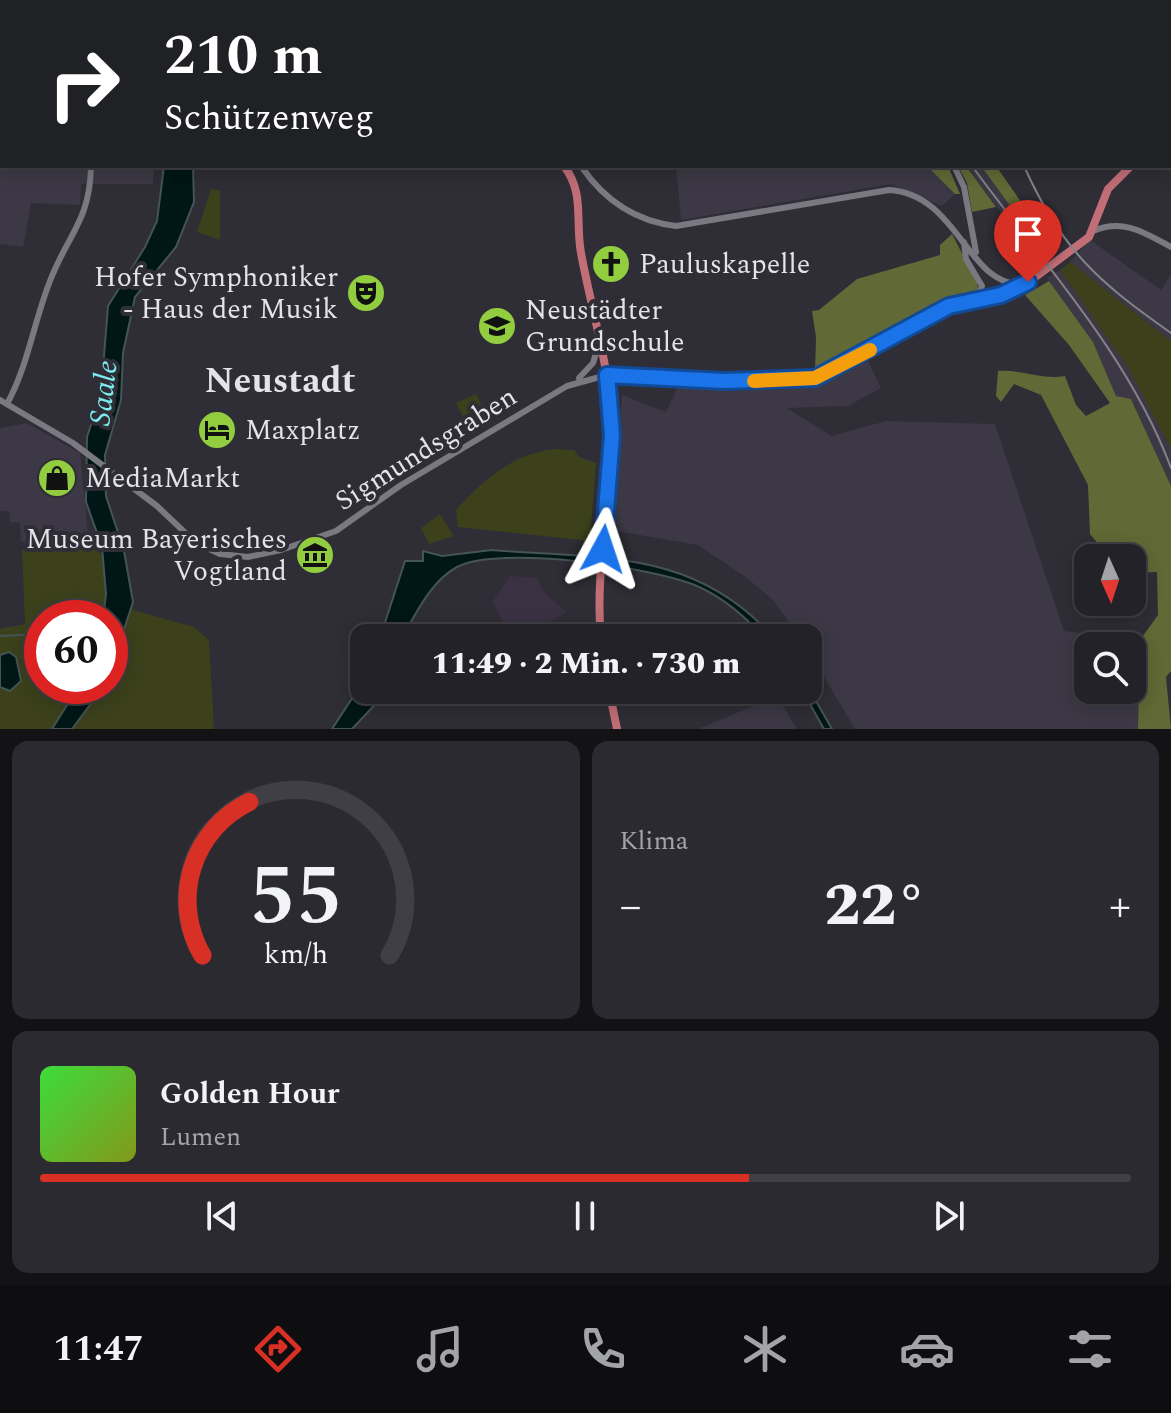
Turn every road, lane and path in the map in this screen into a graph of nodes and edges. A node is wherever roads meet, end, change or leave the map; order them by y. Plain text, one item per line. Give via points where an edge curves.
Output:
1 (91, 168) edge
2 (565, 168) edge
3 (582, 168) edge
4 (955, 168) edge
5 (1129, 168) edge
6 (1093, 231) junction
7 (964, 242) junction
8 (1171, 247) edge
9 (978, 259) junction
10 (1028, 282) junction
11 (977, 300) junction
12 (600, 337) junction
13 (607, 375) junction
14 (567, 386) junction
15 (3, 402) edge
16 (601, 624) edge
17 (612, 704) edge
18 (617, 729) edge

1 - 15 street via 86,211 49,282 23,367
2 - 12 main road via 577,186 581,250
3 - 7 street via 597,188 625,210 664,224 694,225 894,190 933,205
4 - 9 street
5 - 6 main road via 1106,192
6 - 8 street via 1126,226
6 - 10 main road
7 - 9 street
7 - 11 street via 966,259 982,286
9 - 10 street via 1002,282
10 - 11 main road
11 - 13 main road via 941,310 854,360 809,379
12 - 13 main road
12 - 14 street via 593,363
13 - 14 street, Sigmundsgraben
13 - 16 main road via 612,435
14 - 15 street, Sigmundsgraben via 401,485 345,526 264,554 226,555 201,546 86,452
17 - 18 main road

